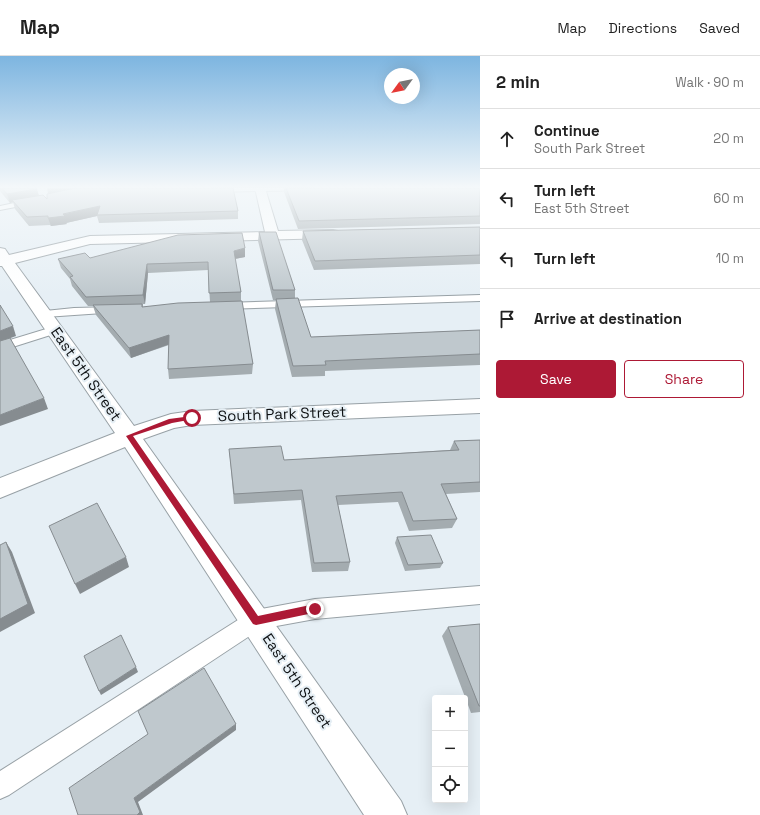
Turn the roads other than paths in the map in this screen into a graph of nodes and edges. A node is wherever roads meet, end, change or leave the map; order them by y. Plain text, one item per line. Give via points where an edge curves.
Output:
1 (269, 223) edge
2 (349, 233) edge
3 (272, 235) junction
4 (2, 258) edge
5 (480, 298) edge
6 (209, 307) edge
7 (122, 310) edge
8 (51, 322) junction
9 (0, 347) edge
10 (480, 406) edge
11 (129, 436) junction
12 (0, 488) edge
13 (480, 595) edge
14 (256, 620) junction
15 (0, 786) edge
16 (387, 815) edge

1 - 3 street
2 - 3 street
3 - 4 street via 90,240
4 - 8 street, East 5th Street
5 - 6 lane
7 - 8 lane via 74,311
8 - 9 lane
8 - 11 street, East 5th Street
10 - 11 street, South Park Street via 192,418 171,420
11 - 12 street, South Park Street
11 - 14 street, East 5th Street
13 - 14 lane via 315,609
14 - 15 lane
14 - 16 street, East 5th Street

